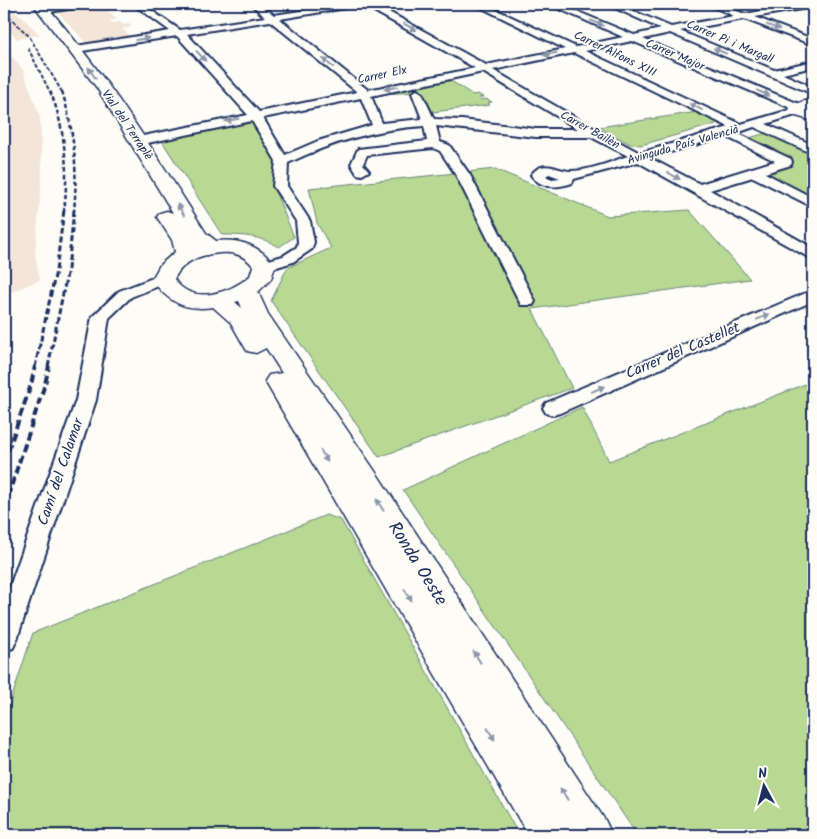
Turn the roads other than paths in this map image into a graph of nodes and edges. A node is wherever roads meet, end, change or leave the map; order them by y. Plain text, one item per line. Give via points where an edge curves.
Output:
1 (26, 4) edge
2 (80, 4) edge
3 (137, 4) edge
4 (255, 4) edge
5 (361, 4) edge
6 (368, 4) edge
7 (478, 4) edge
8 (552, 4) edge
9 (610, 4) edge
10 (711, 4) edge
11 (813, 4) edge
12 (41, 7) edge
13 (745, 17) junction
14 (273, 18) junction
15 (670, 30) junction
16 (180, 33) junction
17 (632, 38) junction
18 (813, 42) edge
19 (76, 49) junction
20 (576, 49) junction
21 (813, 64) edge
22 (483, 68) junction
23 (772, 74) junction
24 (813, 91) edge
25 (365, 93) junction
26 (417, 93) dead end
27 (808, 112) edge
28 (255, 115) junction
29 (429, 122) junction
30 (756, 124) junction
31 (378, 127) junction
32 (740, 128) junction
33 (726, 132) junction
34 (593, 133) junction
35 (344, 136) junction
36 (434, 144) junction
37 (133, 147) junction
38 (813, 150) edge
39 (362, 152) junction
40 (641, 157) junction
41 (282, 161) junction
42 (362, 171) dead end
43 (754, 172) junction
44 (568, 176) dead end
45 (699, 189) junction
46 (157, 201) dead end
47 (813, 203) edge
48 (211, 247) junction
49 (186, 254) junction
50 (813, 254) edge
51 (163, 279) junction
52 (243, 286) junction
53 (813, 295) edge
54 (179, 296) junction
55 (527, 301) dead end
56 (112, 305) junction
57 (553, 408) dead end
58 (4, 639) edge
59 (552, 835) edge
60 (590, 835) edge

1 - 37 main road, Vial del Terraplè
2 - 12 street
3 - 16 street
4 - 14 street
5 - 14 street
6 -> 22 street, Carrer Bailèn
7 - 20 street, Carrer Alfons XIII
8 -> 17 street, Carrer Major
9 - 15 street, Carrer Pi i Margall
10 - 13 street
11 - 13 street, Carrer Elx
12 - 19 main road, Vial del Terraplè
13 - 15 street, Carrer Elx
13 -> 18 street
14 - 16 street
25 -> 14 street
15 - 17 street, Carrer Elx
23 -> 15 street, Carrer Pi i Margall
19 -> 16 street
16 -> 28 street
17 - 20 street, Carrer Elx
17 -> 27 street, Carrer Major
37 -> 19 main road, Vial del Terraplè
20 -> 22 street, Carrer Elx
32 -> 20 street, Carrer Alfons XIII
21 - 23 street
22 -> 25 street, Carrer Elx
22 - 34 street, Carrer Bailèn
23 - 24 street, Carrer Pi i Margall
25 - 28 street, Carrer Elx
25 - 31 street
26 - 29 street
27 - 30 street, Avinguda País Valencià
28 -> 37 street, Carrer Elx
28 - 41 street
29 - 31 street
29 - 34 street via 537,133
29 - 36 street
30 - 32 street, Avinguda País Valencià
30 - 38 street
31 - 35 street
32 - 33 street, Avinguda País Valencià
33 - 40 street, Avinguda País Valencià
33 - 43 street via 786,162
34 - 40 street, Carrer Bailèn
35 - 39 street
35 - 41 street via 305,149
36 - 39 street
36 - 55 street via 445,148 463,175
48 -> 37 main road, Vial del Terraplè via 198,237
39 - 42 street via 357,164
40 - 44 street, Avinguda País Valencià
40 -> 45 street, Carrer Bailèn
41 - 52 street via 280,186 303,221 304,249
43 - 45 street
43 - 47 street
45 - 50 street, Carrer Bailèn
46 - 49 main road via 182,240
48 - 49 main road
48 - 52 main road via 230,246 258,256
49 - 51 main road via 168,268
51 - 54 main road via 172,293
51 - 56 street, Camí del Calamar via 125,294
52 - 54 main road via 201,301
52 -> 59 main road, Ronda Oeste via 240,319
60 -> 52 main road, Ronda Oeste via 256,314
57 -> 53 street, Carrer del Castellet
54 - 56 street via 140,297
56 - 58 street, Camí del Calamar via 101,317 86,400

